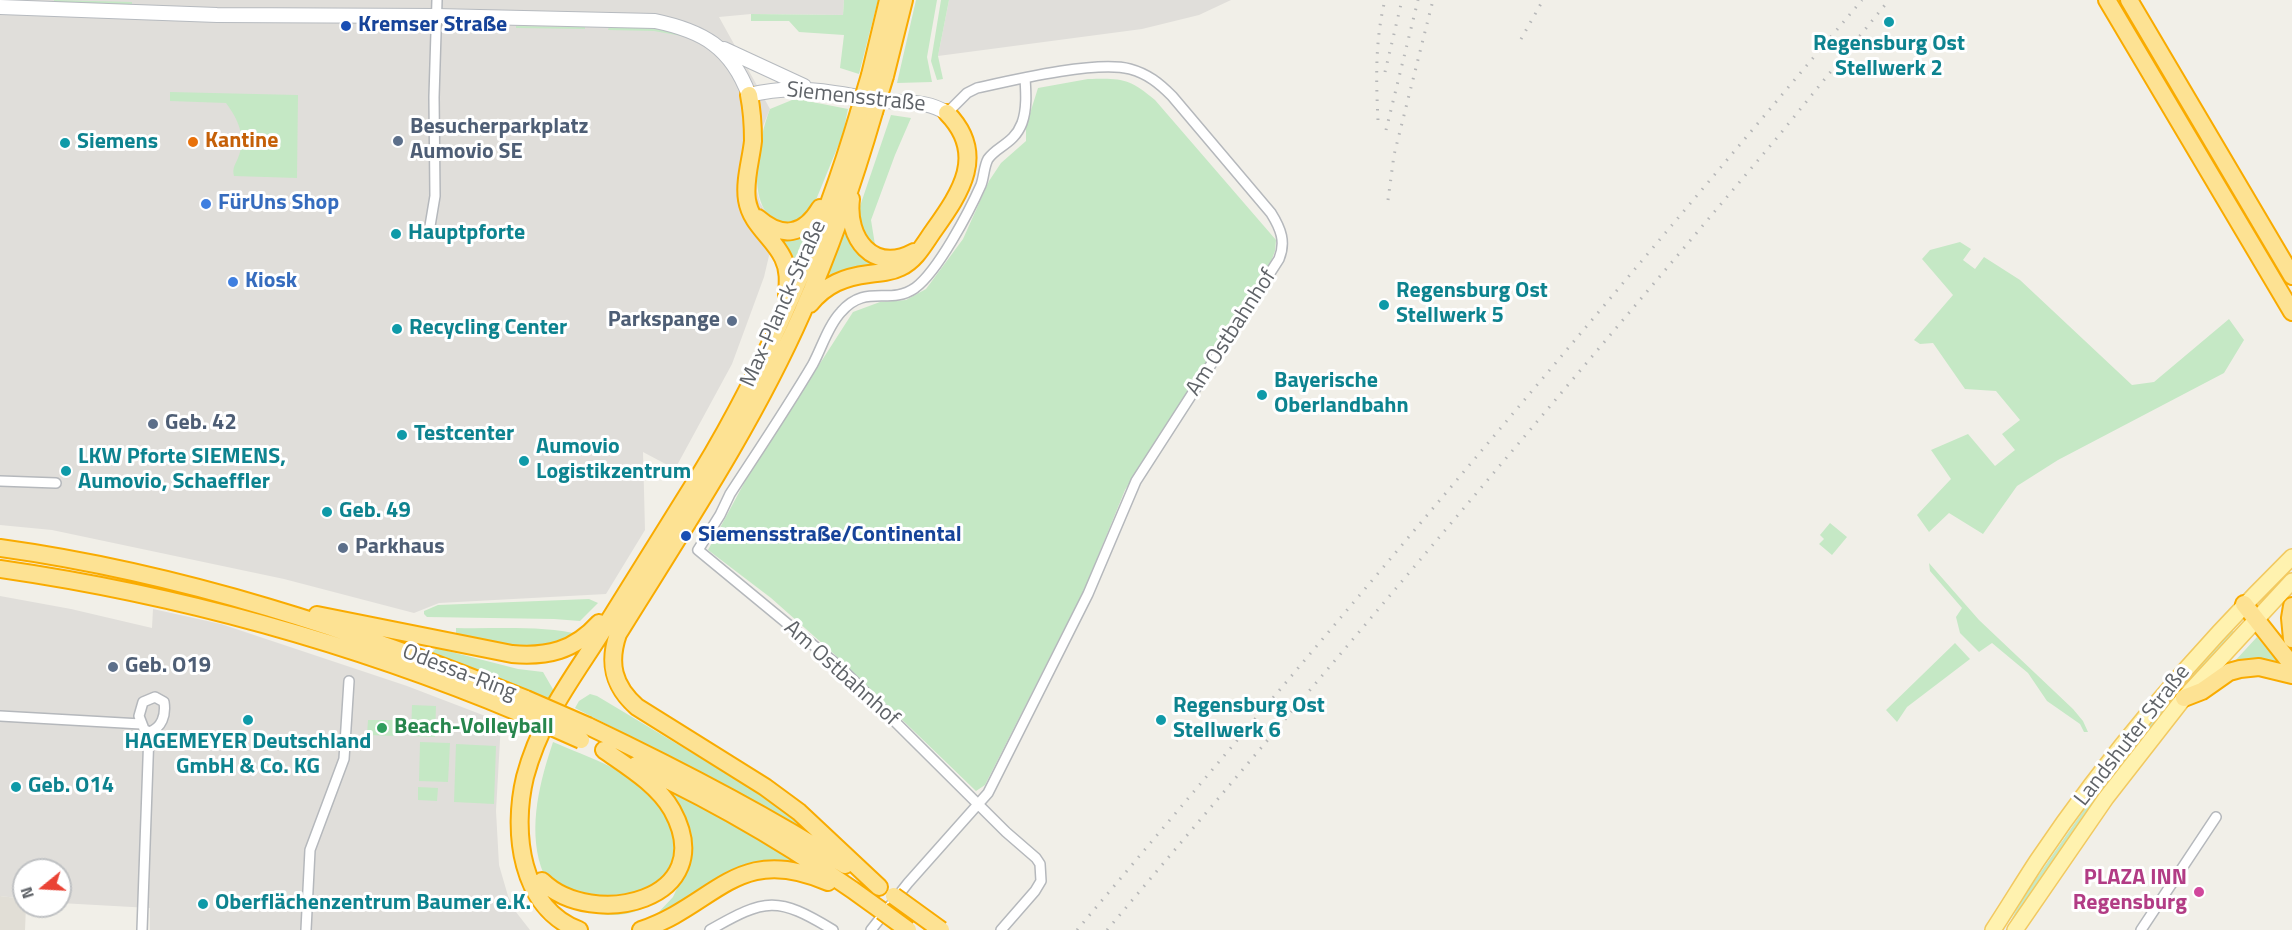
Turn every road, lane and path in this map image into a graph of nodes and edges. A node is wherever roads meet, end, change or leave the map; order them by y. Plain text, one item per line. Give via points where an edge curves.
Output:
1 (437, 0) edge
2 (888, 0) edge
3 (904, 0) edge
4 (2107, 0) edge
5 (2128, 0) edge
6 (0, 7) edge
7 (436, 16) junction
8 (717, 46) junction
9 (878, 76) junction
10 (1024, 78) junction
11 (809, 88) junction
12 (749, 95) junction
13 (866, 112) junction
14 (947, 113) junction
15 (836, 178) junction
16 (853, 185) junction
17 (751, 213) junction
18 (430, 226) dead end
19 (922, 247) junction
20 (2292, 276) edge
21 (787, 304) junction
22 (2292, 312) edge
23 (802, 314) junction
24 (0, 481) edge
25 (56, 483) dead end
26 (682, 530) junction
27 (0, 548) edge
28 (2292, 557) edge
29 (0, 569) edge
30 (2292, 581) edge
31 (629, 585) junction
32 (253, 603) junction
33 (2244, 604) junction
34 (2292, 606) edge
35 (2256, 619) junction
36 (2292, 639) edge
37 (2292, 665) edge
38 (2292, 675) edge
39 (349, 681) dead end
40 (2184, 698) junction
41 (523, 706) junction
42 (0, 716) edge
43 (141, 724) junction
44 (149, 732) junction
45 (584, 733) junction
46 (604, 750) junction
47 (979, 804) junction
48 (2216, 817) dead end
49 (879, 886) junction
50 (876, 906) junction
51 (597, 923) dead end
52 (635, 926) edge
53 (142, 930) edge
54 (306, 930) edge
55 (579, 930) edge
56 (710, 930) edge
57 (833, 930) edge
58 (871, 930) edge
59 (908, 930) edge
60 (941, 930) edge
61 (1001, 930) edge
62 (1993, 930) edge
63 (2015, 930) edge
64 (2141, 930) edge

1 - 7 street
2 - 9 highway, Max-Planck-Straße
3 - 9 highway, Max-Planck-Straße
4 - 22 highway
5 - 20 highway
6 - 7 street via 217,15
7 - 8 street via 655,21 683,27
7 - 18 street via 435,196
8 - 11 street
8 - 12 street via 737,69
9 - 13 highway, Max-Planck-Straße, bridge
10 - 14 street, Am Ostbahnhof via 977,88
10 - 47 street, Am Ostbahnhof via 1108,67 1127,68 1151,77 1172,96 1271,213 1283,244 1279,259 1136,482 1088,594
10 - 47 street, Am Ostbahnhof via 1026,95 1017,133 988,160 982,183 942,256 918,286 907,293 868,295 847,304 698,550 841,668
11 - 12 street, Siemensstraße
11 - 14 street, Siemensstraße via 923,102
12 - 17 highway via 753,141 747,193
13 - 15 highway, Max-Planck-Straße
13 - 16 highway, Max-Planck-Straße
14 - 19 highway via 962,131 968,153 967,171 959,193
15 - 17 highway via 813,220 805,227 780,232
15 - 21 highway, Max-Planck-Straße
16 - 19 highway via 850,217 856,238 864,248 888,259
16 - 23 highway, Max-Planck-Straße
17 - 21 highway via 783,259 788,274
19 - 23 highway via 900,268 832,284
21 - 31 highway, Max-Planck-Straße via 719,441
23 - 26 highway, Max-Planck-Straße via 762,393
24 - 25 street
26 - 49 highway via 618,634 612,662 622,692 658,722 799,812
26 - 51 highway via 608,637 567,705 548,742 531,802 532,845 548,893 573,914
27 - 32 highway, Odessa-Ring via 123,570
28 - 33 main road, Landshuter Straße
29 - 41 highway, Odessa-Ring via 121,589 253,620
30 - 35 main road, Landshuter Straße
31 - 32 highway via 585,638 549,654 530,656
31 - 55 highway via 547,717 537,739 521,801 521,847 531,885 548,910
32 - 41 highway, Odessa-Ring via 420,657
33 - 35 highway
33 - 62 main road, Landshuter Straße via 2115,755 2038,860
34 - 36 highway
35 - 37 highway
35 - 40 main road, Landshuter Straße
38 - 40 highway via 2259,667 2240,669
39 - 54 street via 344,759 310,850
40 - 63 main road, Landshuter Straße via 2106,798
41 - 45 highway, Odessa-Ring, bridge
42 - 43 street
43 - 44 street
43 - 44 street via 143,702 155,697 164,702 160,724
44 - 53 street
45 - 46 highway, Odessa-Ring
45 - 49 highway, Odessa-Ring via 726,794
46 - 50 highway, Odessa-Ring via 722,809
46 - 52 highway via 662,797 672,810 682,840 682,860 671,891
47 - 58 street, Am Ostbahnhof
47 - 61 street, Am Ostbahnhof via 1040,864 1041,881
48 - 64 street
49 - 60 highway, Odessa-Ring, bridge
50 - 52 highway via 814,876 778,868 762,869 732,879 660,922
50 - 59 highway, Odessa-Ring, bridge
56 - 57 street via 742,912 777,904

